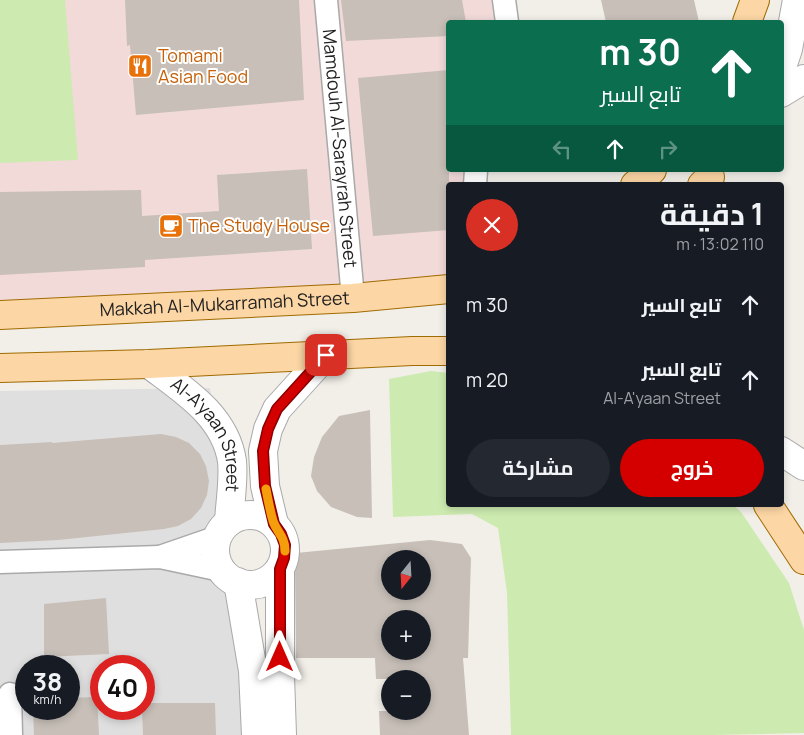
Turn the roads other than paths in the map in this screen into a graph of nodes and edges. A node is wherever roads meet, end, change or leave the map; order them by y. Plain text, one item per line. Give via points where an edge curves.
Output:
1 (326, 0) edge
2 (504, 0) edge
3 (755, 0) edge
4 (797, 0) edge
5 (507, 20) edge
6 (748, 20) edge
7 (784, 61) edge
8 (804, 79) edge
9 (784, 91) edge
10 (650, 172) edge
11 (638, 182) edge
12 (446, 289) edge
13 (353, 298) junction
14 (0, 316) edge
15 (446, 347) edge
16 (412, 351) junction
17 (446, 351) edge
18 (326, 355) junction
19 (150, 364) junction
20 (0, 368) edge
21 (769, 507) edge
22 (274, 524) junction
23 (223, 530) junction
24 (160, 557) junction
25 (804, 560) edge
26 (0, 562) edge
27 (280, 569) junction
28 (230, 576) junction
29 (10, 694) dead end
30 (11, 735) edge
31 (256, 735) edge
32 (282, 735) edge

1 - 13 street, Mamdouh Al-Sarayrah Street
2 - 5 street
3 - 6 main road
4 - 7 street
8 - 9 street
10 - 11 main road
12 - 13 main road, Makkah Al-Mukarramah Street
13 - 14 main road, Makkah Al-Mukarramah Street
15 - 16 main road
16 - 17 main road
16 - 18 main road
18 - 19 main road
18 - 22 street via 277,409 268,429 263,451 265,486
19 - 20 main road
19 - 23 street, Al-A'yaan Street via 202,405 224,433 232,461
21 - 25 main road
22 - 23 street via 252,515 240,516
22 - 27 street via 285,545
23 - 24 street
23 - 28 street via 215,548 217,559
24 - 26 street
24 - 28 street
27 - 28 street via 261,583 249,585
27 - 32 street
28 - 31 street via 253,671
29 - 30 street

